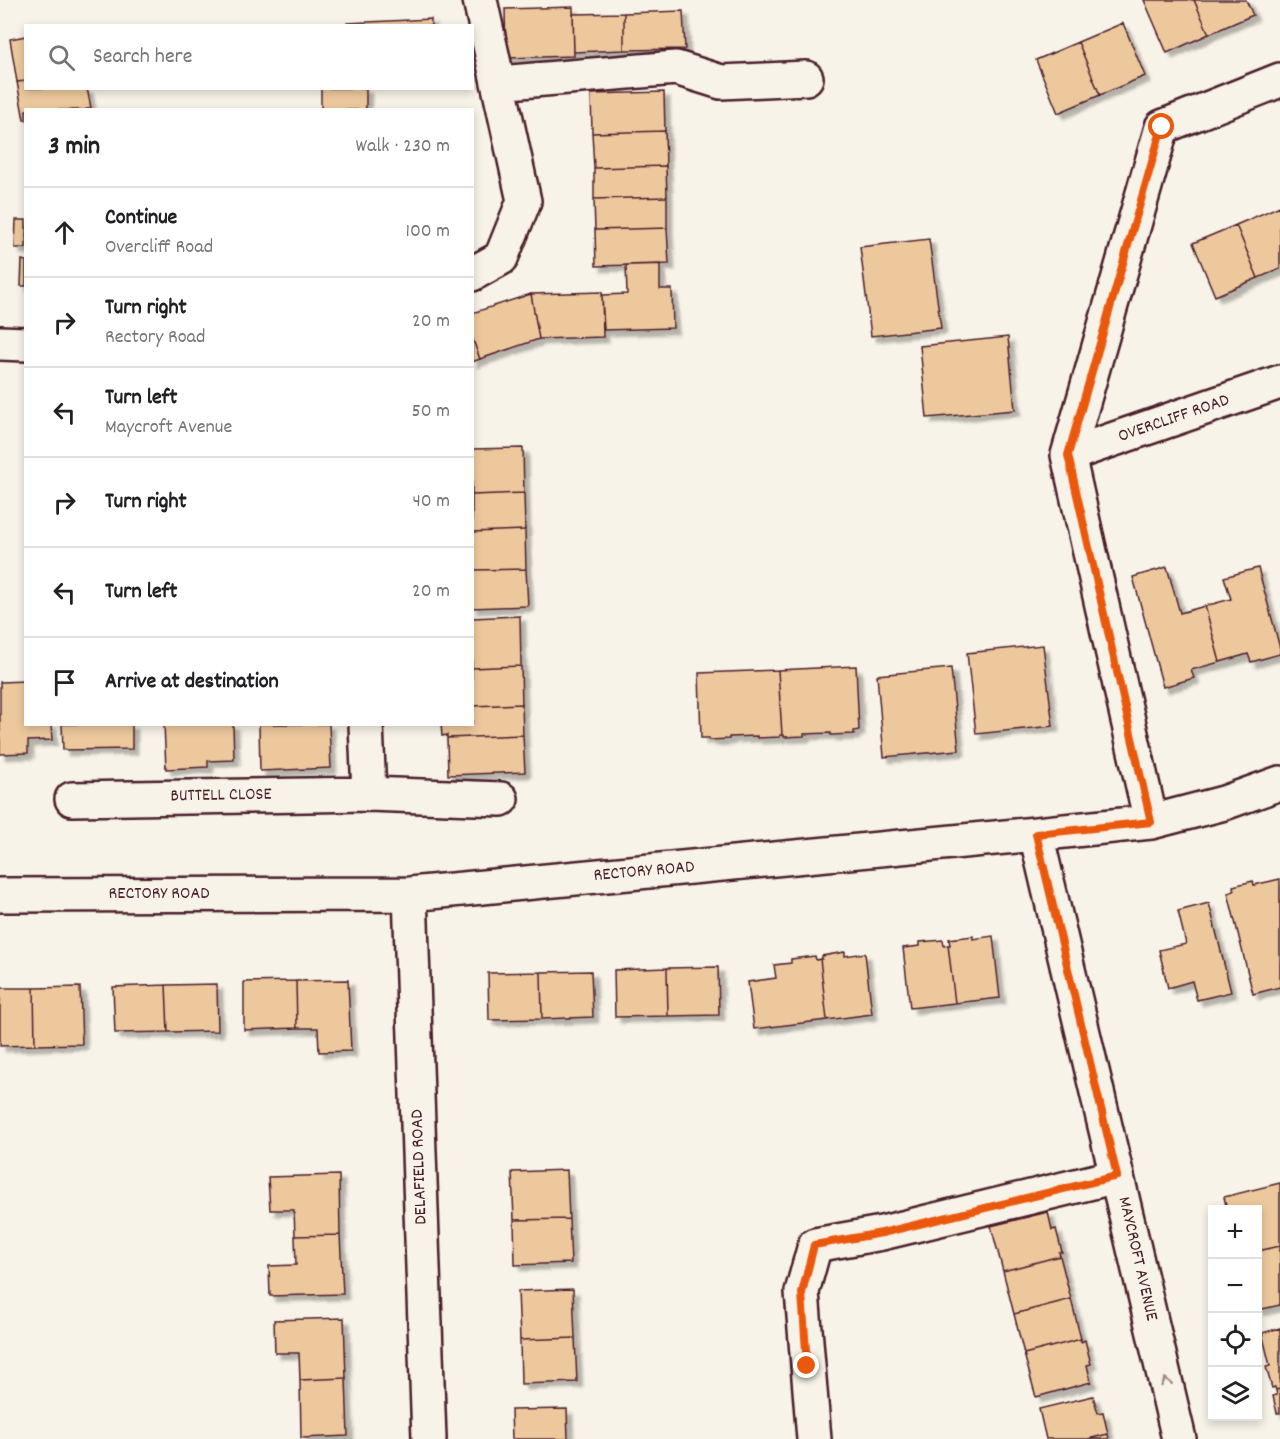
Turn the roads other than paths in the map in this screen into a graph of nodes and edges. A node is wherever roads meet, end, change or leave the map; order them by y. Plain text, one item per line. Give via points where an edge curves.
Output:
1 (480, 0) edge
2 (806, 78) dead end
3 (1280, 80) edge
4 (498, 83) junction
5 (474, 273) edge
6 (0, 343) edge
7 (24, 344) edge
8 (1280, 382) edge
9 (1068, 455) junction
10 (366, 726) edge
11 (1280, 783) edge
12 (369, 794) junction
13 (72, 799) dead end
14 (501, 799) dead end
15 (1151, 822) junction
16 (1036, 834) junction
17 (410, 894) junction
18 (0, 895) edge
19 (1117, 1176) junction
20 (429, 1439) edge
21 (814, 1439) edge
22 (1179, 1439) edge

1 - 4 street
2 - 4 street via 721,82 676,68
3 - 9 street via 1162,127
4 - 5 street via 524,201 501,258
6 - 7 street
8 - 9 street, OVERCLIFF ROAD
9 - 15 street
10 - 12 street
11 - 15 street, RECTORY ROAD
12 - 13 street, BUTTELL CLOSE
12 - 14 street, BUTTELL CLOSE
15 - 16 street, RECTORY ROAD
16 - 17 street, RECTORY ROAD
16 - 19 street, MAYCROFT AVENUE
17 - 18 street, RECTORY ROAD
17 - 20 street, DELAFIELD ROAD
19 - 21 street via 882,1233 814,1245 802,1293
22 -> 19 street, MAYCROFT AVENUE

